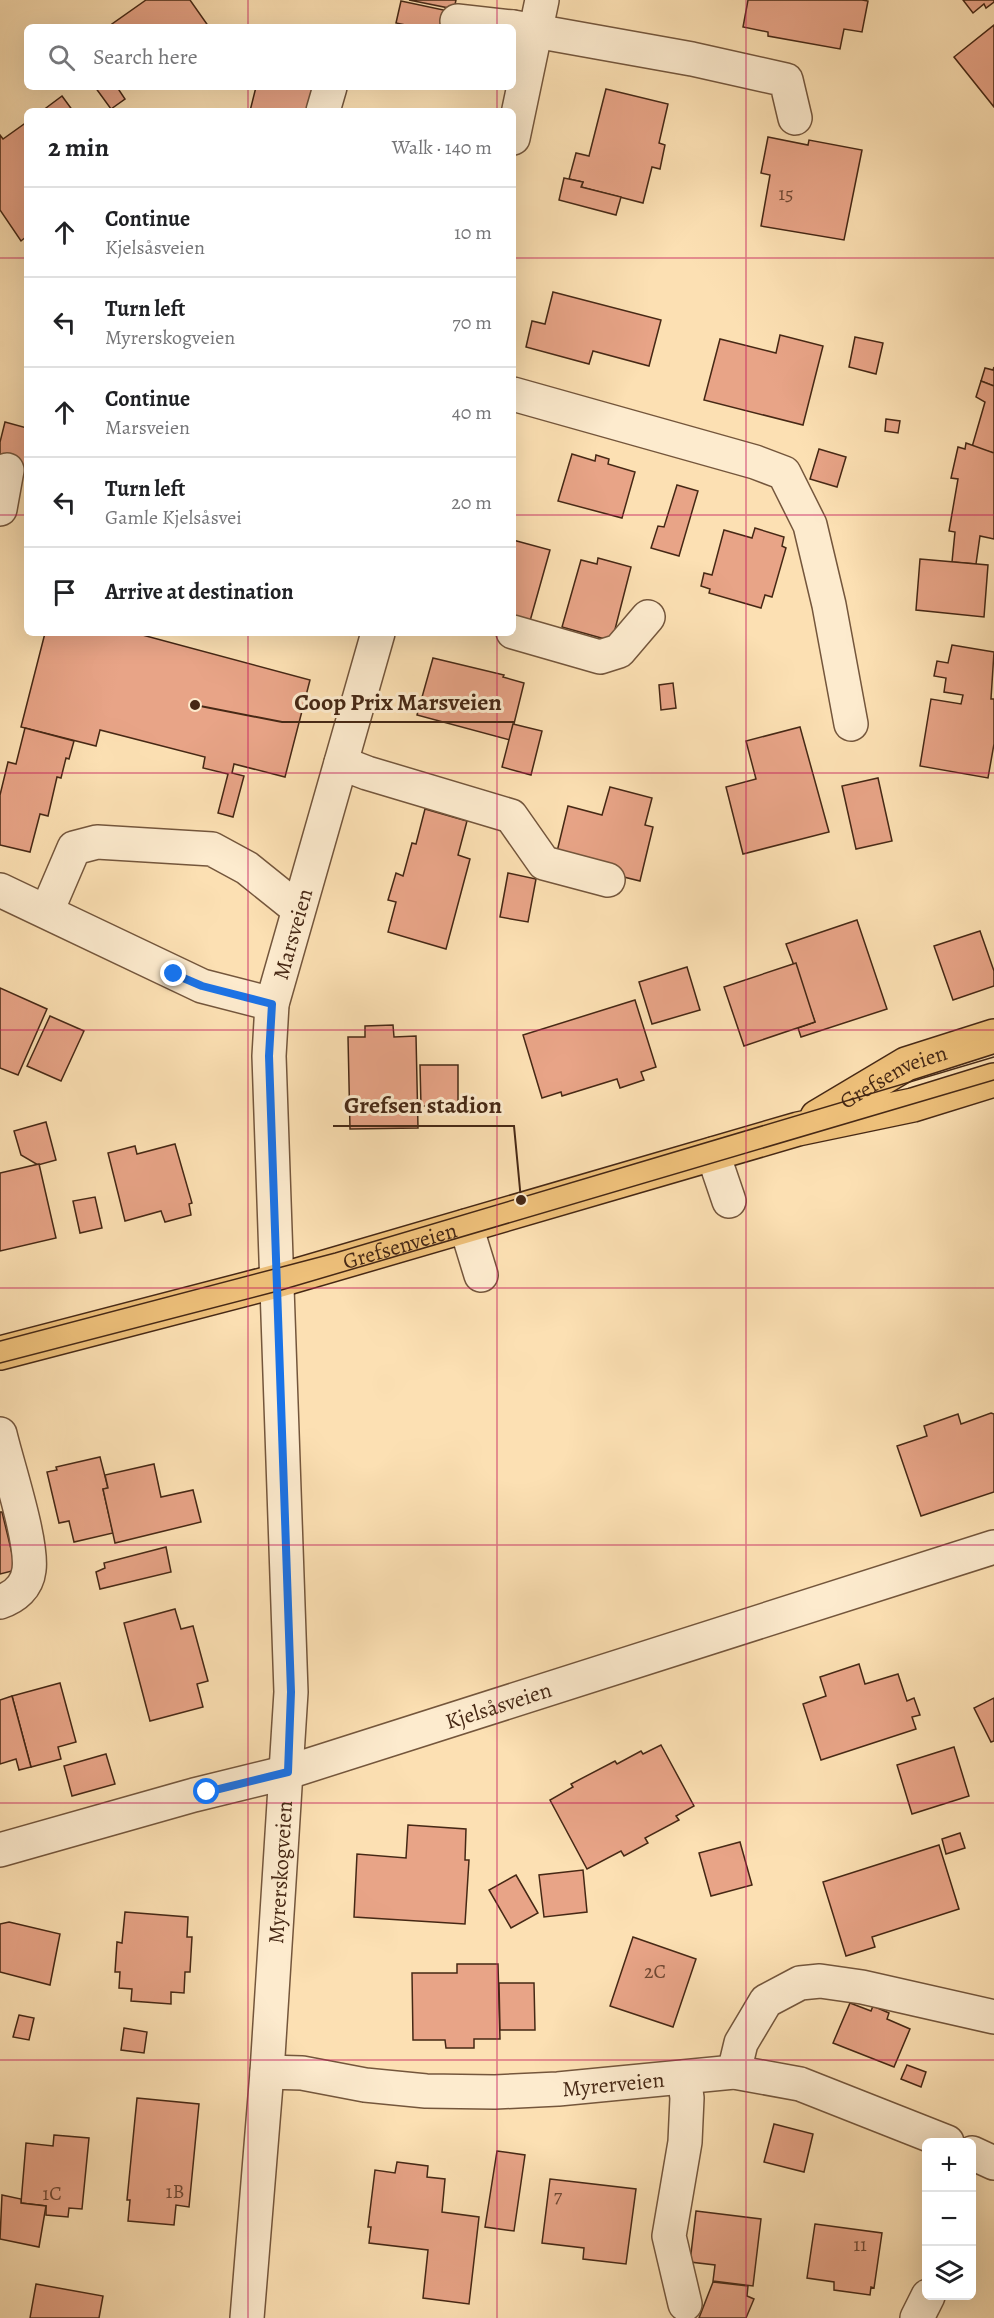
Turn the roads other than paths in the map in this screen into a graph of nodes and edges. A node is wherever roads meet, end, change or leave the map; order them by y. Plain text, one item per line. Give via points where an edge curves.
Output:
1 (542, 0) edge
2 (457, 21) dead end
3 (481, 24) edge
4 (520, 29) edge
5 (521, 68) edge
6 (329, 90) edge
7 (324, 108) edge
8 (516, 112) edge
9 (795, 118) dead end
10 (516, 395) edge
11 (7, 470) dead end
12 (0, 509) edge
13 (648, 617) dead end
14 (516, 633) edge
15 (377, 636) edge
16 (851, 724) dead end
17 (341, 763) junction
18 (608, 880) dead end
19 (0, 890) edge
20 (298, 909) junction
21 (46, 910) junction
22 (272, 1004) junction
23 (994, 1036) edge
24 (994, 1080) edge
25 (798, 1129) junction
26 (713, 1154) junction
27 (729, 1200) dead end
28 (466, 1226) junction
29 (481, 1275) dead end
30 (277, 1281) junction
31 (0, 1353) edge
32 (0, 1434) edge
33 (994, 1547) edge
34 (0, 1602) edge
35 (288, 1772) junction
36 (0, 1850) edge
37 (994, 2017) edge
38 (267, 2072) junction
39 (734, 2072) junction
40 (684, 2077) junction
41 (937, 2138) edge
42 (976, 2154) edge
43 (994, 2163) edge
44 (926, 2300) edge
45 (685, 2304) dead end
46 (247, 2318) edge
47 (917, 2318) edge

1 - 4 street
2 - 3 street
4 - 5 street
4 - 9 street via 786,80
5 - 8 street
6 - 7 street
10 - 16 street via 784,473 810,525
11 - 12 street
13 - 14 street via 619,651 600,657
15 - 17 street, Marsveien
17 - 18 street via 511,816 544,863
17 - 20 street, Marsveien
19 - 21 street
20 - 21 street via 247,868 212,849 97,842 74,848
20 - 22 street, Marsveien
21 - 22 street via 202,986
22 - 30 street, Marsveien via 269,1056
23 - 25 main road, Grefsenveien via 906,1064
24 - 25 main road, Grefsenveien via 913,1105
25 - 26 main road, Grefsenveien
26 - 27 street
26 - 28 main road, Grefsenveien
28 - 29 street
28 - 30 main road, Grefsenveien
30 - 31 main road, Grefsenveien
30 - 35 street, Myrerskogveien via 291,1692
32 - 34 street via 28,1548 29,1570 22,1590
33 - 35 street, Kjelsåsveien
35 - 36 street, Kjelsåsveien
35 - 38 street, Myrerskogveien
37 - 39 street via 862,1987 820,1981 800,1983 766,2001 741,2043
38 - 40 street, Myrerveien via 303,2073 426,2091 495,2092
38 - 46 street, Myrerskogveien
39 - 40 street, Myrerveien
39 - 41 street, Myrerveien via 800,2084
40 - 45 street via 685,2142 669,2236
42 - 43 street
44 - 47 street

